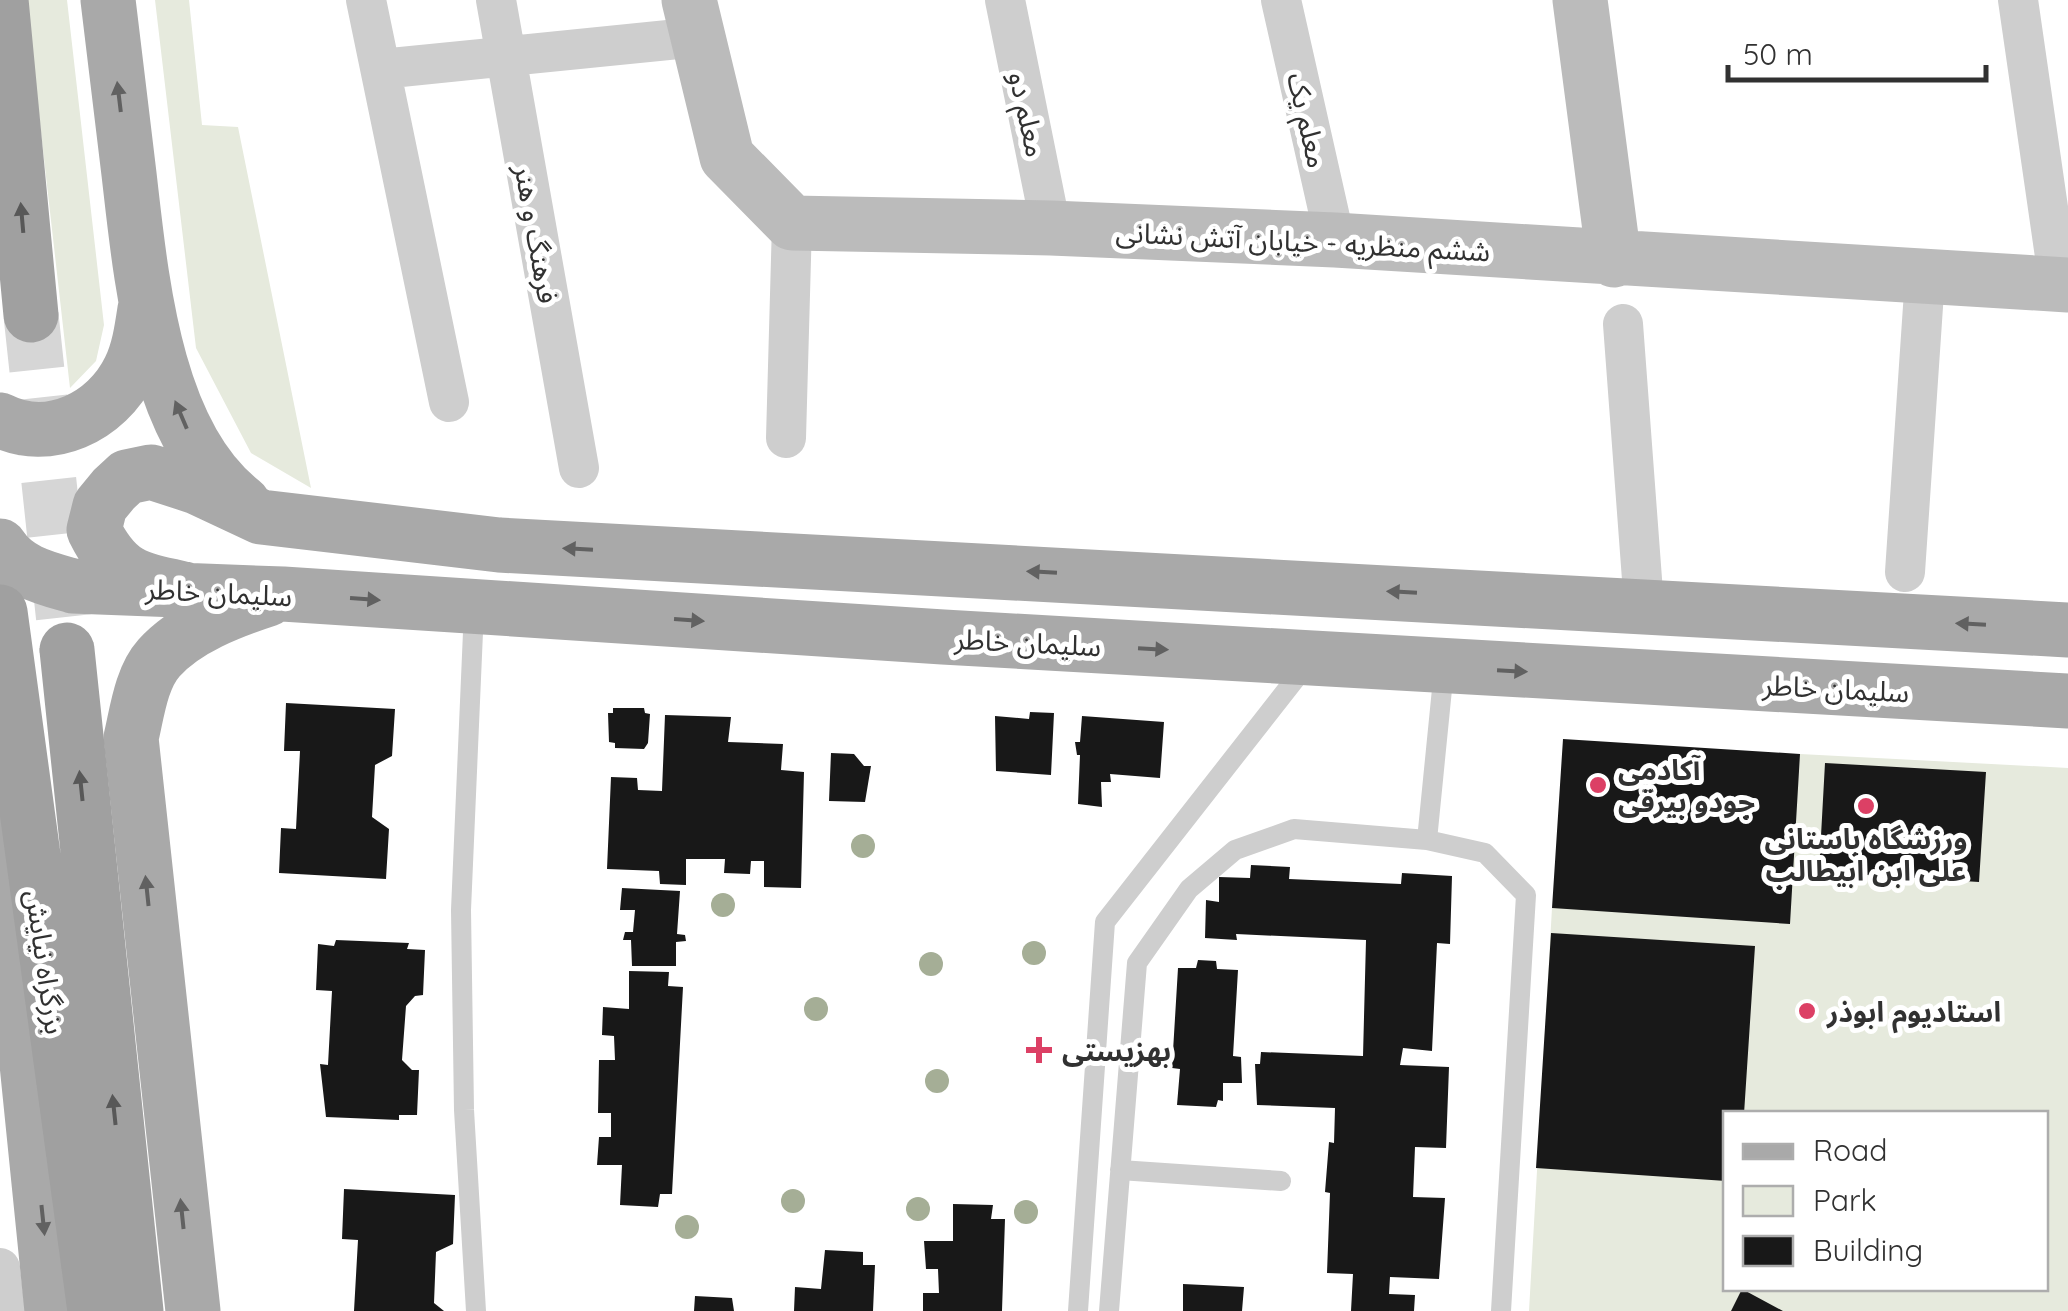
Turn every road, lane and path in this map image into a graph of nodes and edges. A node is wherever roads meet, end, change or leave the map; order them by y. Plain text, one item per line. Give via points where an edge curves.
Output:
1 (1, 0) edge
2 (108, 0) edge
3 (366, 0) edge
4 (496, 0) edge
5 (1005, 0) edge
6 (1282, 0) edge
7 (1580, 0) edge
8 (2018, 0) edge
9 (693, 18) edge
10 (505, 56) junction
11 (381, 69) junction
12 (792, 223) junction
13 (1051, 228) junction
14 (1335, 240) junction
15 (1614, 260) junction
16 (1925, 277) junction
17 (2064, 284) edge
18 (145, 309) junction
19 (31, 315) tunnel mouth
20 (1624, 324) dead end
21 (449, 402) dead end
22 (0, 420) edge
23 (786, 438) dead end
24 (579, 468) dead end
25 (261, 517) junction
26 (0, 546) edge
27 (1904, 572) dead end
28 (184, 589) junction
29 (284, 594) junction
30 (474, 606) junction
31 (1644, 606) junction
32 (0, 612) edge
33 (2068, 630) edge
34 (67, 650) tunnel mouth
35 (1312, 659) junction
36 (1445, 666) junction
37 (2068, 701) edge
38 (25, 811) junction
39 (1428, 840) junction
40 (1120, 1170) junction
41 (1281, 1181) dead end
42 (0, 1268) edge
43 (5, 1311) edge
44 (52, 1311) edge
45 (95, 1311) edge
46 (136, 1311) edge
47 (193, 1311) edge
48 (476, 1311) edge
49 (1078, 1311) edge
50 (1109, 1311) edge
51 (1501, 1311) edge

19 -> 1 highway
18 -> 2 main road
3 - 11 street
4 - 10 street, فرهنگ و هنر
5 - 13 street, معلم دو
6 - 14 street, معلم یک
7 - 15 main road
8 - 17 street
9 - 10 street
9 - 12 main road via 727,157
10 - 11 street
10 - 24 street, فرهنگ و هنر
11 - 21 street
12 - 13 main road, ششم منظریه - خیابان آتش نشانی
12 - 23 street
13 - 14 main road, ششم منظریه - خیابان آتش نشانی
14 - 15 main road, ششم منظریه - خیابان آتش نشانی
15 - 16 main road, ششم منظریه - خیابان آتش نشانی
16 - 17 main road, ششم منظریه - خیابان آتش نشانی
16 - 27 street
18 - 22 main road via 130,369 89,416 46,428
25 -> 18 main road via 226,490 193,444
20 - 31 street
25 - 28 main road via 151,472 114,488 94,530 106,555 139,579
31 -> 25 main road via 499,545
26 - 28 main road, سلیمان خاطر via 18,566 73,586
28 - 29 main road, سلیمان خاطر
29 -> 30 main road, سلیمان خاطر
47 -> 29 main road via 130,738 159,658 228,612
30 -> 35 main road, سلیمان خاطر
30 - 48 lane via 460,910
33 -> 31 main road
32 - 38 highway, بزرگراه نیایش
46 -> 34 highway, بزرگراه نیایش
35 - 36 main road, سلیمان خاطر
35 - 49 lane via 1106,922
36 -> 37 main road, سلیمان خاطر
36 - 39 lane
38 -> 44 main road via 10,896
38 - 45 highway, بزرگراه نیایش
39 - 40 lane via 1294,829 1235,850 1189,889 1137,963
39 - 51 lane via 1485,852 1526,895
40 - 41 lane
40 - 50 lane
42 - 43 street

